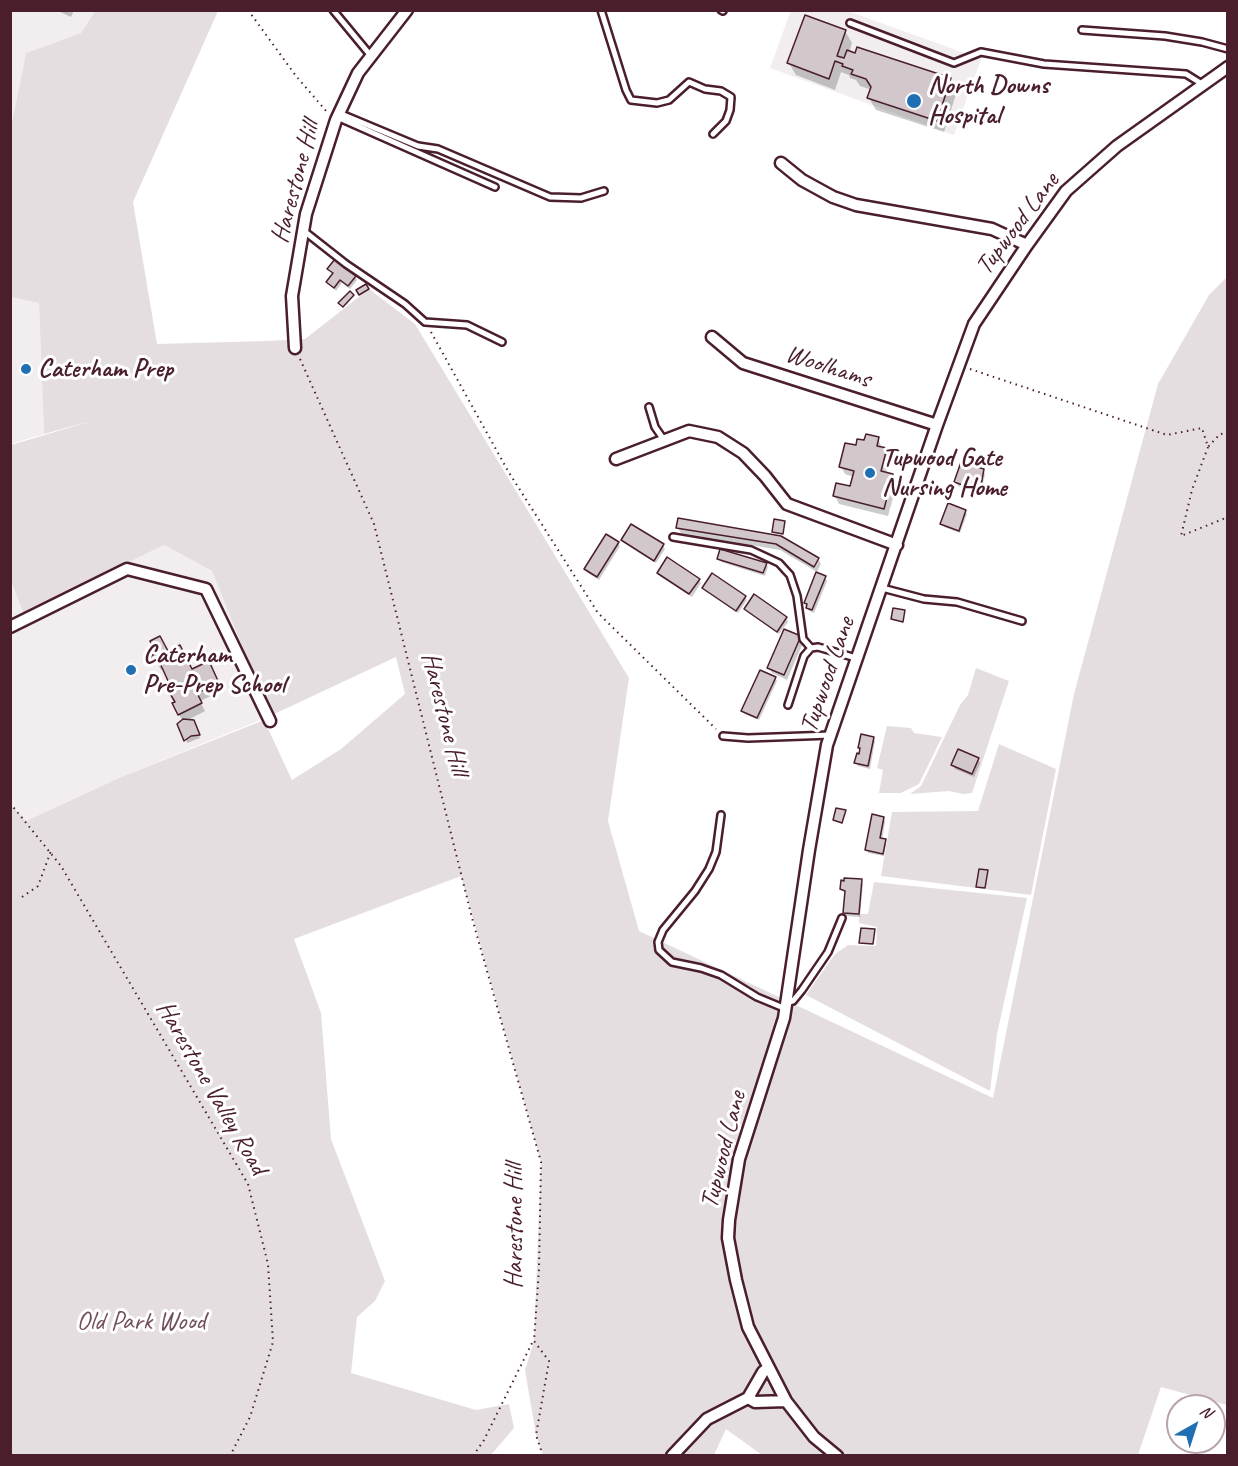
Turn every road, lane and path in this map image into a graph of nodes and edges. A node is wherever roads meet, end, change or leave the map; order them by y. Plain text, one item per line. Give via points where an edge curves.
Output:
1 (248, 10) edge
2 (333, 10) edge
3 (407, 10) edge
4 (601, 10) edge
5 (850, 23) dead end
6 (1082, 30) dead end
7 (1227, 49) edge
8 (371, 56) junction
9 (1227, 67) edge
10 (1203, 85) junction
11 (337, 117) junction
12 (713, 134) dead end
13 (781, 163) dead end
14 (495, 187) dead end
15 (604, 190) dead end
16 (303, 230) junction
17 (1027, 245) junction
18 (425, 322) junction
19 (712, 336) dead end
20 (502, 342) dead end
21 (295, 348) joint
22 (959, 366) junction
23 (649, 407) dead end
24 (937, 425) junction
25 (1227, 433) edge
26 (664, 440) junction
27 (1208, 447) junction
28 (616, 459) dead end
29 (1227, 517) edge
30 (673, 537) dead end
31 (897, 545) junction
32 (882, 588) junction
33 (1022, 621) dead end
34 (10, 627) edge
35 (811, 648) junction
36 (858, 658) junction
37 (788, 705) dead end
38 (270, 721) dead end
39 (831, 735) junction
40 (723, 736) joint
41 (10, 803) edge
42 (721, 815) dead end
43 (51, 851) junction
44 (22, 897) dead end
45 (843, 918) dead end
46 (786, 1006) junction
47 (534, 1341) junction
48 (768, 1368) junction
49 (748, 1398) junction
50 (786, 1401) junction
51 (230, 1455) edge
52 (473, 1455) edge
53 (543, 1455) edge
54 (672, 1455) edge
55 (837, 1455) edge

1 - 11 path via 296,76
2 - 8 lane
3 - 8 street, Harestone Hill
4 - 12 lane via 631,100 669,100 689,82 731,97 726,121
5 - 10 lane via 954,63 981,52 1044,64 1186,74
6 - 7 lane via 1165,36
8 - 11 street, Harestone Hill via 358,73
9 - 10 street, Tupwood Lane
10 - 17 street, Tupwood Lane via 1117,146 1066,191
11 - 14 lane
11 - 15 lane via 418,146 438,149 550,197 581,198
11 - 16 street, Harestone Hill
13 - 17 street via 802,180 856,205 992,229
16 - 18 lane
16 - 21 street, Harestone Hill via 292,296
17 - 22 street, Tupwood Lane via 974,324
18 - 20 lane via 467,325
18 - 40 path via 508,471 598,613
19 - 24 street, Woolhams via 743,363
21 - 47 path, Harestone Hill via 374,524 472,918 541,1162
22 - 24 street, Tupwood Lane
22 - 27 path via 1167,435 1202,428
23 - 26 lane
24 - 31 street, Tupwood Lane
25 - 27 path via 1220,434
26 - 28 street
26 - 31 street via 689,431 718,436 743,453 787,504
27 - 29 path via 1181,536
30 - 35 lane via 751,550 779,563 790,575 803,639
31 - 32 street, Tupwood Lane
32 - 33 lane via 924,599 957,602
32 - 36 street, Tupwood Lane
34 - 38 street via 127,569 206,589
35 - 36 lane
35 - 37 lane via 804,656
36 - 39 street, Tupwood Lane
39 - 40 lane
39 - 46 street, Tupwood Lane via 808,849
41 - 43 path, Harestone Valley Road
42 - 46 lane via 716,852 709,869 663,930 659,950 672,962 721,975 757,997
43 - 44 path via 38,886
43 - 51 path, Harestone Valley Road via 248,1184 268,1263 273,1342 250,1417
45 - 46 lane via 828,952
46 - 48 street, Tupwood Lane via 739,1159 728,1238 748,1327
47 - 52 path
47 - 53 path via 549,1361 536,1435
48 - 49 street
48 - 50 street, Tupwood Lane
49 - 50 street via 755,1402
49 - 54 street via 707,1419
50 - 55 street, Tupwood Lane via 814,1437

